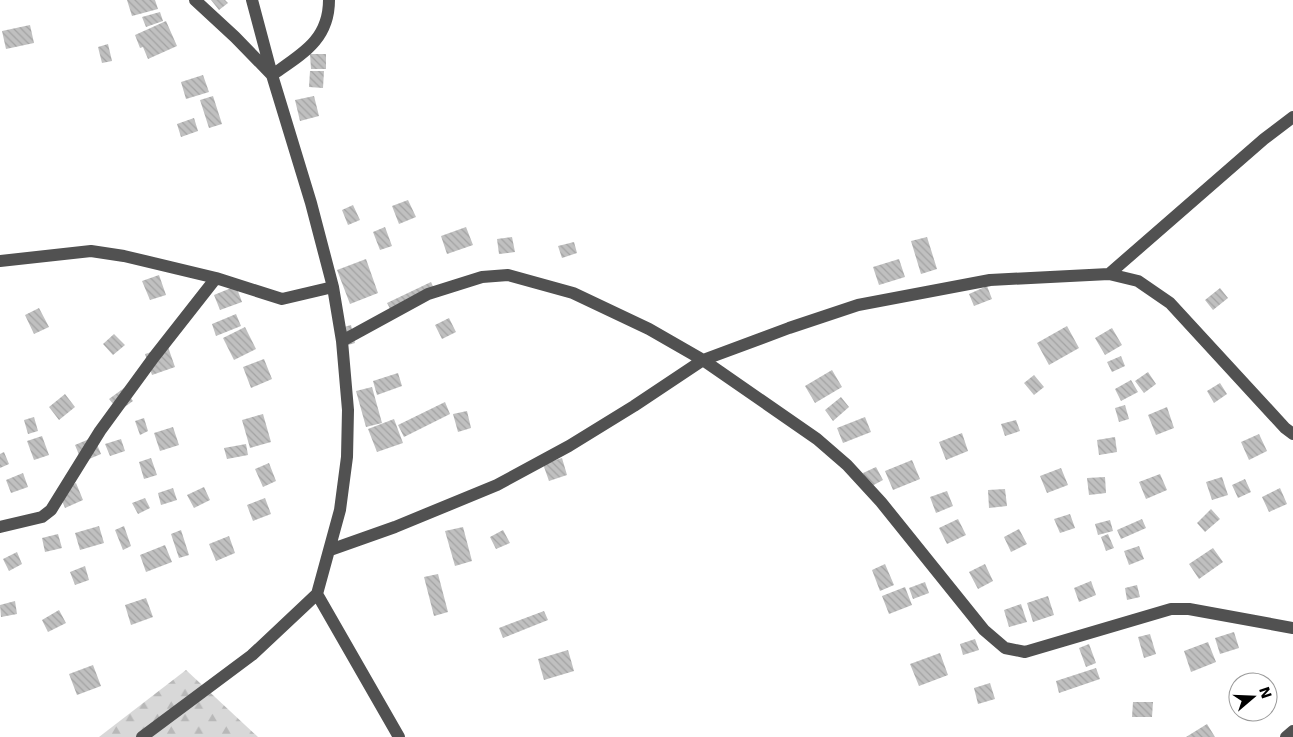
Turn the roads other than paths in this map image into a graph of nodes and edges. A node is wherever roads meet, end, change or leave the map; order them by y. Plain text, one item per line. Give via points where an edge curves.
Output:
1 (195, 0) edge
2 (252, 0) edge
3 (329, 0) edge
4 (272, 75) junction
5 (1293, 117) edge
6 (0, 261) edge
7 (1109, 274) junction
8 (216, 278) junction
9 (333, 286) junction
10 (342, 341) junction
11 (703, 360) junction
12 (1293, 434) edge
13 (0, 527) edge
14 (330, 550) junction
15 (317, 594) junction
16 (1293, 628) edge
17 (1293, 731) edge
18 (142, 737) edge
19 (399, 737) edge
20 (1286, 737) edge

1 - 4 street
2 - 4 street
3 - 4 street via 329,13 322,34 307,51
4 - 9 street
5 - 7 street
6 - 8 street via 91,252 124,256
7 - 11 street via 990,280 858,305
7 - 12 street via 1138,281 1170,303
8 - 9 street via 282,299
8 - 13 street via 100,431 50,510 42,517
9 - 10 street
10 - 11 street via 428,294 482,277 508,275 573,293 649,329
10 - 14 street via 348,410 347,457 340,510
11 - 14 street via 569,446 497,485
11 - 16 street via 817,439 847,465 881,502 984,630 1005,648 1025,652 1172,609 1189,609
14 - 15 street
15 - 18 street via 252,655
15 - 19 street
17 - 20 street

